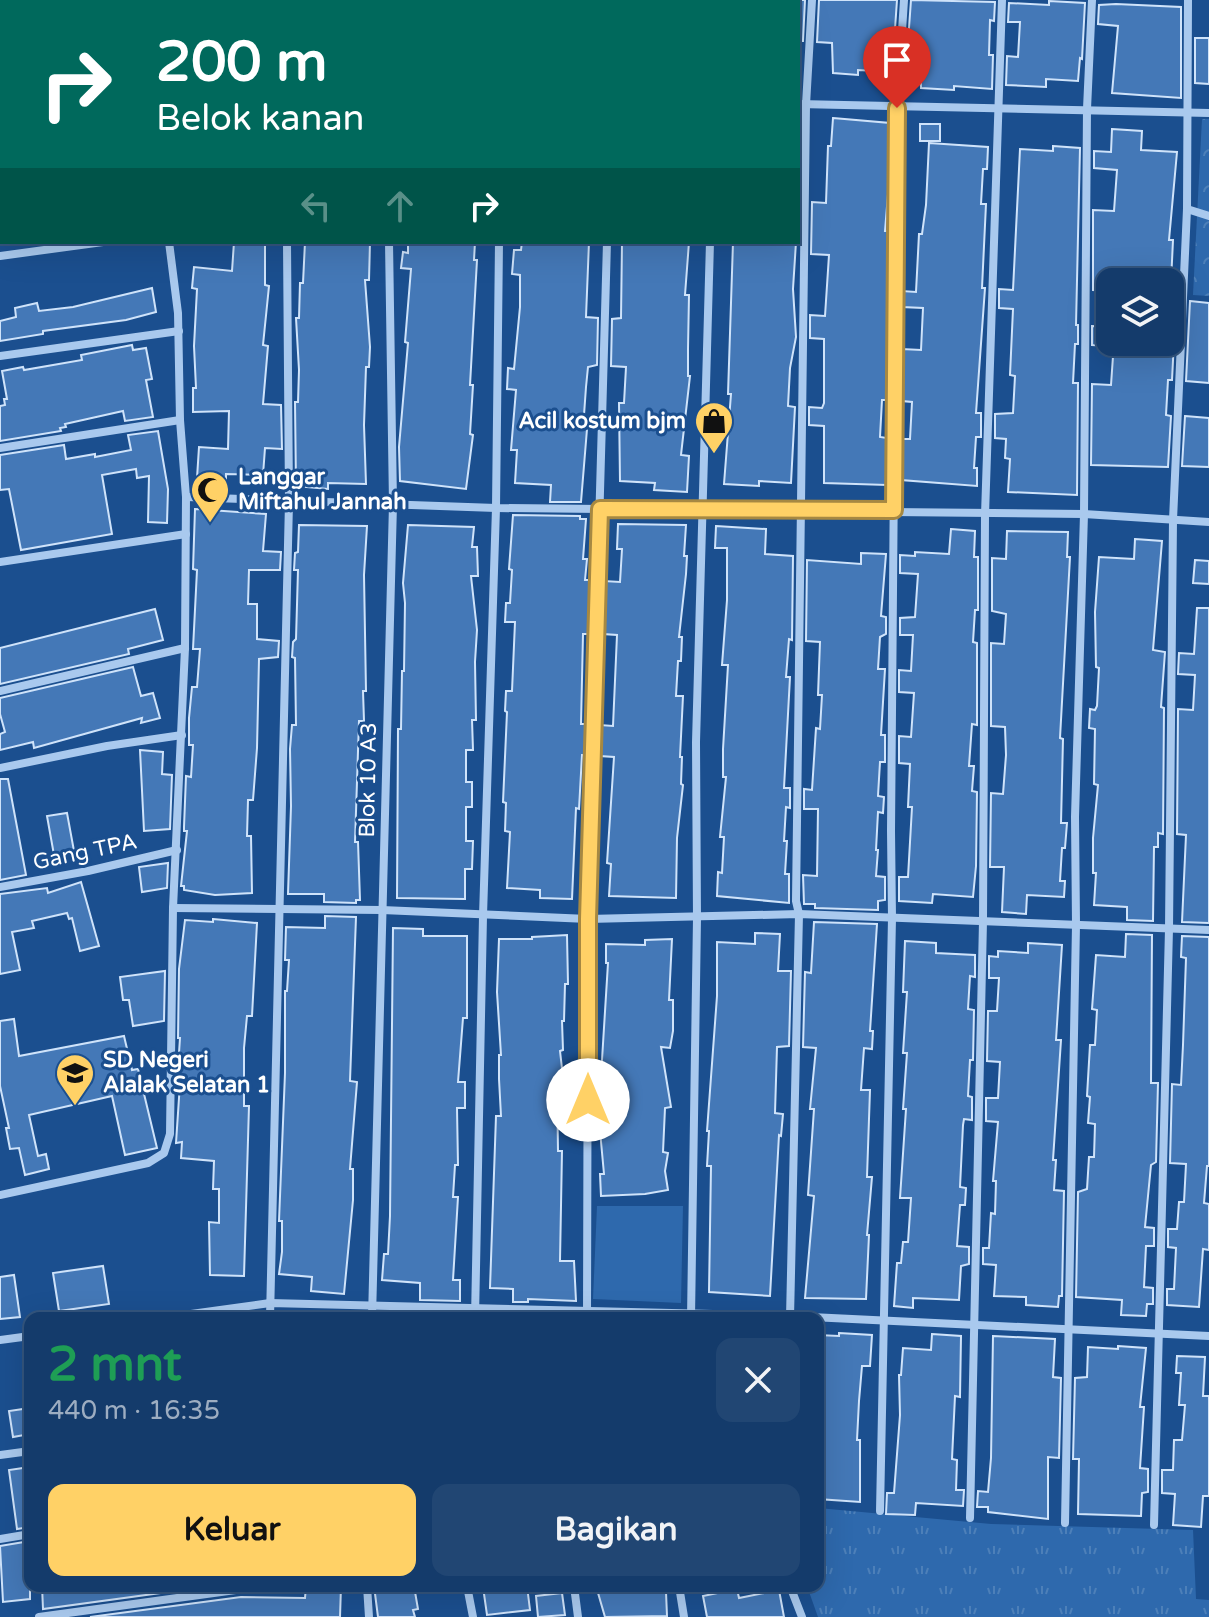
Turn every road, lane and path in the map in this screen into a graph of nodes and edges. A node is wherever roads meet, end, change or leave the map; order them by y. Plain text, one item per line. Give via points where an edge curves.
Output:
1 (812, 0) edge
2 (904, 0) edge
3 (1002, 0) edge
4 (1092, 0) edge
5 (1188, 0) edge
6 (802, 104) edge
7 (897, 108) junction
8 (1087, 109) junction
9 (997, 111) junction
10 (1187, 112) junction
11 (1209, 113) edge
12 (1187, 209) junction
13 (1209, 216) edge
14 (88, 244) edge
15 (169, 244) edge
16 (287, 244) edge
17 (389, 244) edge
18 (499, 244) edge
19 (607, 244) edge
20 (710, 244) edge
21 (0, 256) edge
22 (179, 331) junction
23 (0, 356) edge
24 (180, 420) junction
25 (0, 448) edge
26 (186, 497) junction
27 (289, 502) junction
28 (393, 504) junction
29 (496, 508) junction
30 (600, 509) junction
31 (700, 510) junction
32 (894, 510) junction
33 (803, 511) junction
34 (1084, 514) junction
35 (985, 515) junction
36 (1173, 520) junction
37 (1209, 522) edge
38 (186, 534) junction
39 (0, 562) edge
40 (185, 648) junction
41 (0, 691) edge
42 (182, 735) junction
43 (0, 768) edge
44 (177, 850) junction
45 (0, 887) edge
46 (173, 908) junction
47 (278, 909) junction
48 (382, 910) junction
49 (799, 914) junction
50 (483, 916) junction
51 (697, 918) junction
52 (892, 918) junction
53 (588, 919) junction
54 (983, 921) junction
55 (1076, 925) junction
56 (1169, 929) junction
57 (1209, 930) edge
58 (0, 1195) edge
59 (270, 1303) junction
60 (372, 1306) junction
61 (205, 1312) edge
62 (270, 1312) edge
63 (372, 1312) edge
64 (460, 1312) edge
65 (475, 1312) edge
66 (587, 1312) edge
67 (691, 1312) edge
68 (790, 1312) edge
69 (824, 1318) edge
70 (884, 1320) junction
71 (974, 1324) junction
72 (1069, 1328) junction
73 (1159, 1333) junction
74 (1209, 1336) edge
75 (24, 1337) edge
76 (0, 1340) edge
77 (24, 1452) edge
78 (0, 1455) edge
79 (880, 1511) dead end
80 (970, 1518) dead end
81 (1065, 1523) dead end
82 (1154, 1525) dead end
83 (24, 1535) edge
84 (0, 1539) edge
85 (221, 1592) edge
86 (367, 1592) edge
87 (468, 1592) edge
88 (575, 1592) edge
89 (680, 1592) edge
90 (792, 1592) edge
91 (39, 1617) edge
92 (369, 1617) edge
93 (473, 1617) edge
94 (578, 1617) edge
95 (684, 1617) edge
96 (802, 1617) edge

1 - 6 street
2 - 7 street
3 - 9 street
4 - 8 street
5 - 10 street
6 - 7 street
6 - 33 street
7 - 9 street
7 - 32 street
8 - 9 street
8 - 10 street
8 - 34 street
9 - 35 street
10 - 11 street
10 - 12 street
12 - 13 street
12 - 36 street
14 - 21 street
15 - 22 street
16 - 27 street
17 - 28 street, Blok 10 A3
18 - 29 street
19 - 30 street
20 - 31 street
22 - 23 street
22 - 24 street
24 - 25 street
24 - 26 street
26 - 27 street
26 - 38 street
27 - 28 street
27 - 47 street
28 - 29 street
28 - 48 street, Blok 10 A3
29 - 30 street
29 - 50 street
30 - 31 street
30 - 53 street
31 - 33 street
31 - 51 street
32 - 33 street
32 - 35 street
32 - 52 street
33 - 49 street via 796,795
34 - 35 street
34 - 36 street
34 - 55 street
35 - 54 street
36 - 37 street
36 - 56 street
38 - 39 street
38 - 40 street
40 - 41 street
40 - 42 street
42 - 43 street
42 - 44 street
44 - 45 street, Gang TPA
44 - 46 street
46 - 47 street
46 - 58 street via 170,1134 164,1153 148,1163
47 - 48 street
47 - 59 street
48 - 50 street
48 - 60 street, Blok 10 A3
49 - 51 street
49 - 52 street
49 - 68 street
50 - 53 street
50 - 65 street
51 - 53 street
51 - 67 street
52 - 54 street
52 - 70 street
53 - 66 street
54 - 55 street
54 - 71 street
55 - 56 street
55 - 72 street
56 - 57 street
56 - 73 street
59 - 60 street
59 - 61 street
59 - 62 street
60 - 63 street, Blok 10 A3
60 - 64 street
69 - 70 street
70 - 71 street
70 - 79 street
71 - 72 street
71 - 80 street
72 - 73 street
72 - 81 street
73 - 74 street
73 - 82 street
75 - 76 street
77 - 78 street
83 - 84 street
85 - 91 street
86 - 92 street
87 - 93 street
88 - 94 street
89 - 95 street
90 - 96 street

